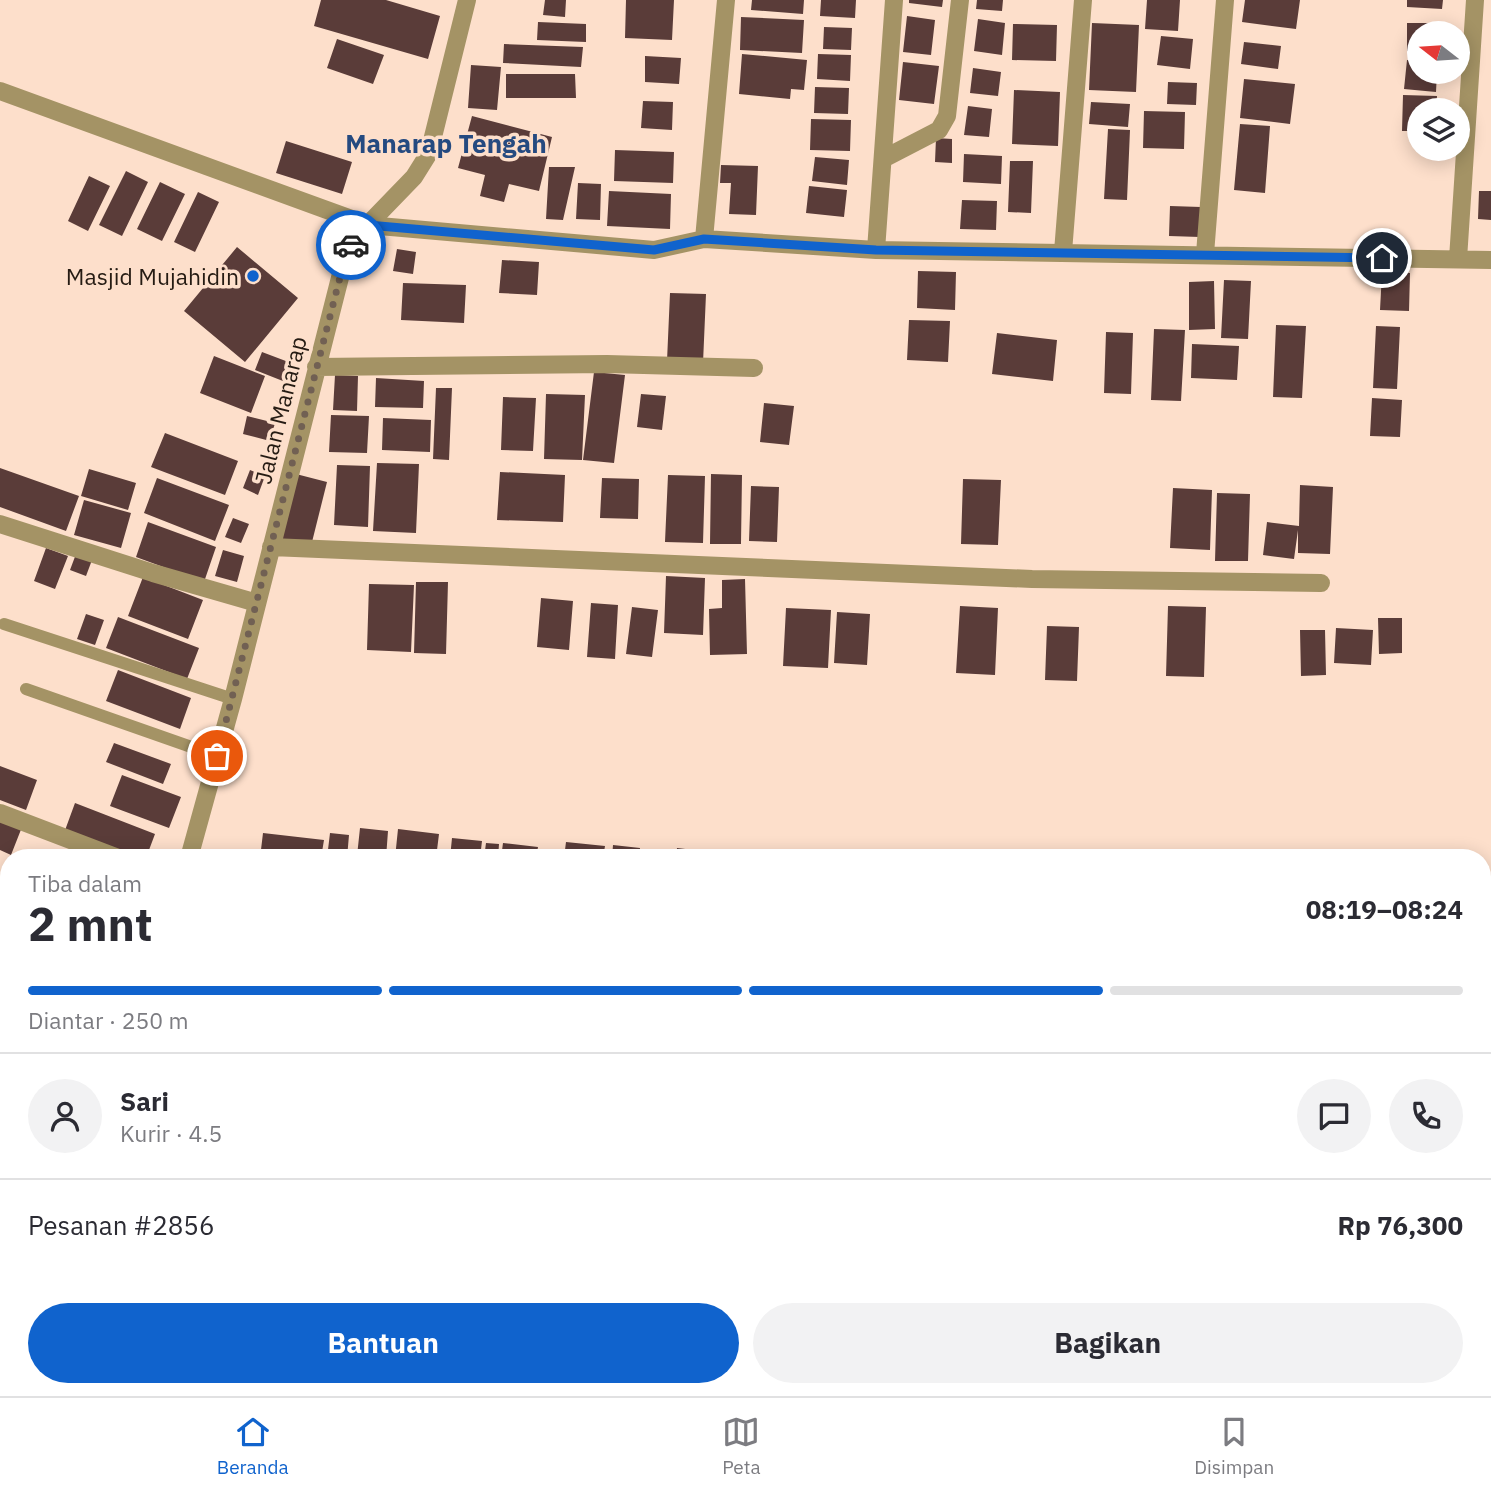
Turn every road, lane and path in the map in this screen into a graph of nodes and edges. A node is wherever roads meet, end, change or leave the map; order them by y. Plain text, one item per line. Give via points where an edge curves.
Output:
1 (467, 0) edge
2 (726, 0) edge
3 (894, 0) edge
4 (960, 0) edge
5 (1083, 0) edge
6 (1225, 0) edge
7 (1475, 0) edge
8 (0, 91) edge
9 (883, 159) junction
10 (368, 225) junction
11 (704, 239) junction
12 (876, 250) junction
13 (1063, 252) junction
14 (1205, 254) junction
15 (1458, 259) junction
16 (1491, 260) edge
17 (316, 367) junction
18 (754, 368) dead end
19 (0, 524) edge
20 (271, 547) junction
21 (1321, 583) dead end
22 (257, 603) junction
23 (4, 624) dead end
24 (26, 690) dead end
25 (233, 699) junction
26 (217, 756) junction
27 (0, 813) edge
28 (94, 849) edge
29 (191, 849) edge

1 - 10 street, Jalan Manarap via 429,153 414,177
2 - 11 street
3 - 9 street
4 - 9 street via 947,116 939,130
5 - 13 street
6 - 14 street
7 - 15 street
8 - 10 street
9 - 12 street
10 - 11 street via 654,250
10 - 17 street, Jalan Manarap via 346,254
11 - 12 street
12 - 13 street
13 - 14 street
14 - 15 street
15 - 16 street
17 - 18 street via 607,363
17 - 20 street, Jalan Manarap
19 - 22 street
20 - 21 street via 1032,579
20 - 22 street, Jalan Manarap
22 - 25 street, Jalan Manarap
23 - 25 lane
24 - 26 lane
25 - 26 street, Jalan Manarap
26 - 29 street, Jalan Manarap
27 - 28 street

